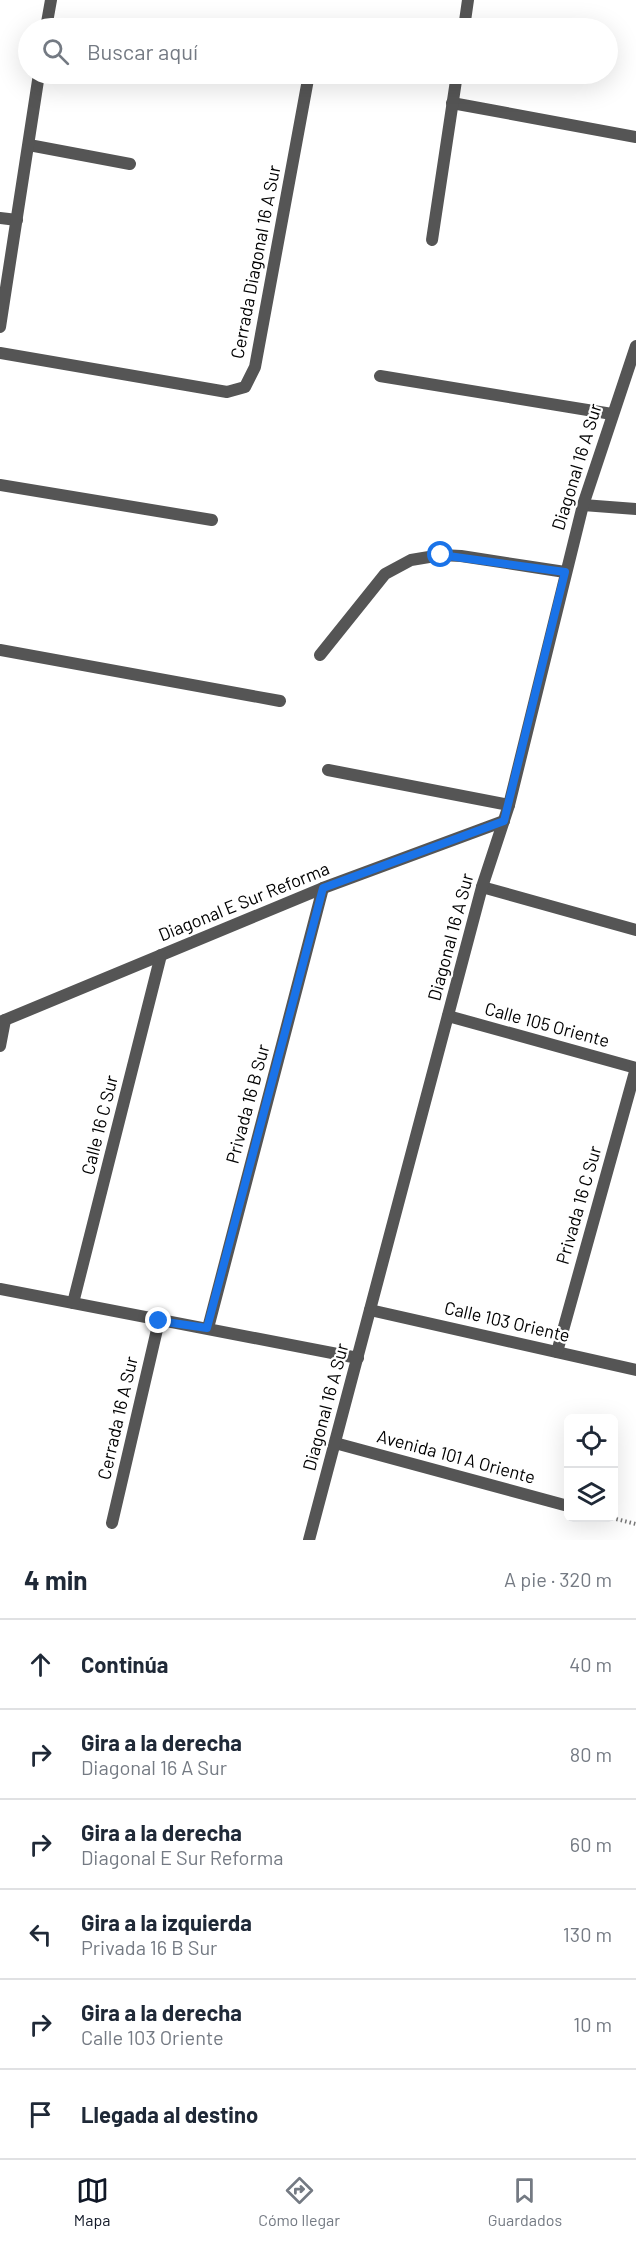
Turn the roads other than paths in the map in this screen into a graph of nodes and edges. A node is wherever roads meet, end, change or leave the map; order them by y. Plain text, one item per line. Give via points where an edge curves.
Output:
1 (51, 0) edge
2 (468, 0) edge
3 (48, 18) edge
4 (465, 18) edge
5 (38, 84) edge
6 (307, 84) edge
7 (455, 84) edge
8 (452, 103) junction
9 (636, 137) edge
10 (29, 145) junction
11 (130, 164) dead end
12 (0, 218) edge
13 (17, 220) junction
14 (432, 240) dead end
15 (0, 327) edge
16 (636, 346) edge
17 (0, 352) edge
18 (380, 376) dead end
19 (612, 414) junction
20 (0, 485) edge
21 (583, 506) junction
22 (636, 509) edge
23 (212, 520) dead end
24 (565, 572) junction
25 (0, 650) edge
26 (321, 655) dead end
27 (280, 701) dead end
28 (328, 771) dead end
29 (509, 805) junction
30 (504, 821) junction
31 (482, 887) junction
32 (323, 888) junction
33 (636, 930) edge
34 (161, 955) junction
35 (448, 1016) junction
36 (2, 1021) edge
37 (0, 1046) edge
38 (636, 1068) edge
39 (0, 1289) edge
40 (73, 1303) junction
41 (370, 1310) junction
42 (159, 1321) junction
43 (207, 1328) junction
44 (557, 1352) junction
45 (358, 1358) junction
46 (636, 1370) edge
47 (335, 1443) junction
48 (564, 1505) edge
49 (112, 1523) dead end
50 (309, 1540) edge

1 - 3 street
2 - 4 street
5 - 10 street
6 - 17 street, Cerrada Diagonal 16 A Sur via 255,367 245,387 228,392
7 - 8 street
8 - 9 street
8 - 14 street
10 - 11 street
10 - 13 street
12 - 13 street
13 - 15 street
16 - 19 street, Diagonal 16 A Sur
18 - 19 street
19 - 21 street, Diagonal 16 A Sur
20 - 23 street
21 - 22 street
21 - 24 street, Diagonal 16 A Sur
24 - 26 street via 461,556 411,560 385,574
24 - 29 street, Diagonal 16 A Sur
25 - 27 street
28 - 29 street
29 - 30 street, Diagonal 16 A Sur
30 - 31 street, Diagonal 16 A Sur
30 - 32 street, Diagonal E Sur Reforma
31 - 33 street
31 - 35 street, Diagonal 16 A Sur
32 - 34 street, Diagonal E Sur Reforma
32 - 43 street, Privada 16 B Sur
34 - 36 street, Diagonal E Sur Reforma
34 - 40 street, Calle 16 C Sur
35 - 38 street, Calle 105 Oriente
35 - 41 street, Diagonal 16 A Sur
36 - 37 street
38 - 44 street, Privada 16 C Sur
39 - 40 street
40 - 42 street
41 - 44 street, Calle 103 Oriente
41 - 45 street, Diagonal 16 A Sur
42 - 43 street
42 - 49 street, Cerrada 16 A Sur
43 - 45 street
44 - 46 street, Calle 103 Oriente
45 - 47 street, Diagonal 16 A Sur
47 - 48 street, Avenida 101 A Oriente
47 - 50 street, Diagonal 16 A Sur

